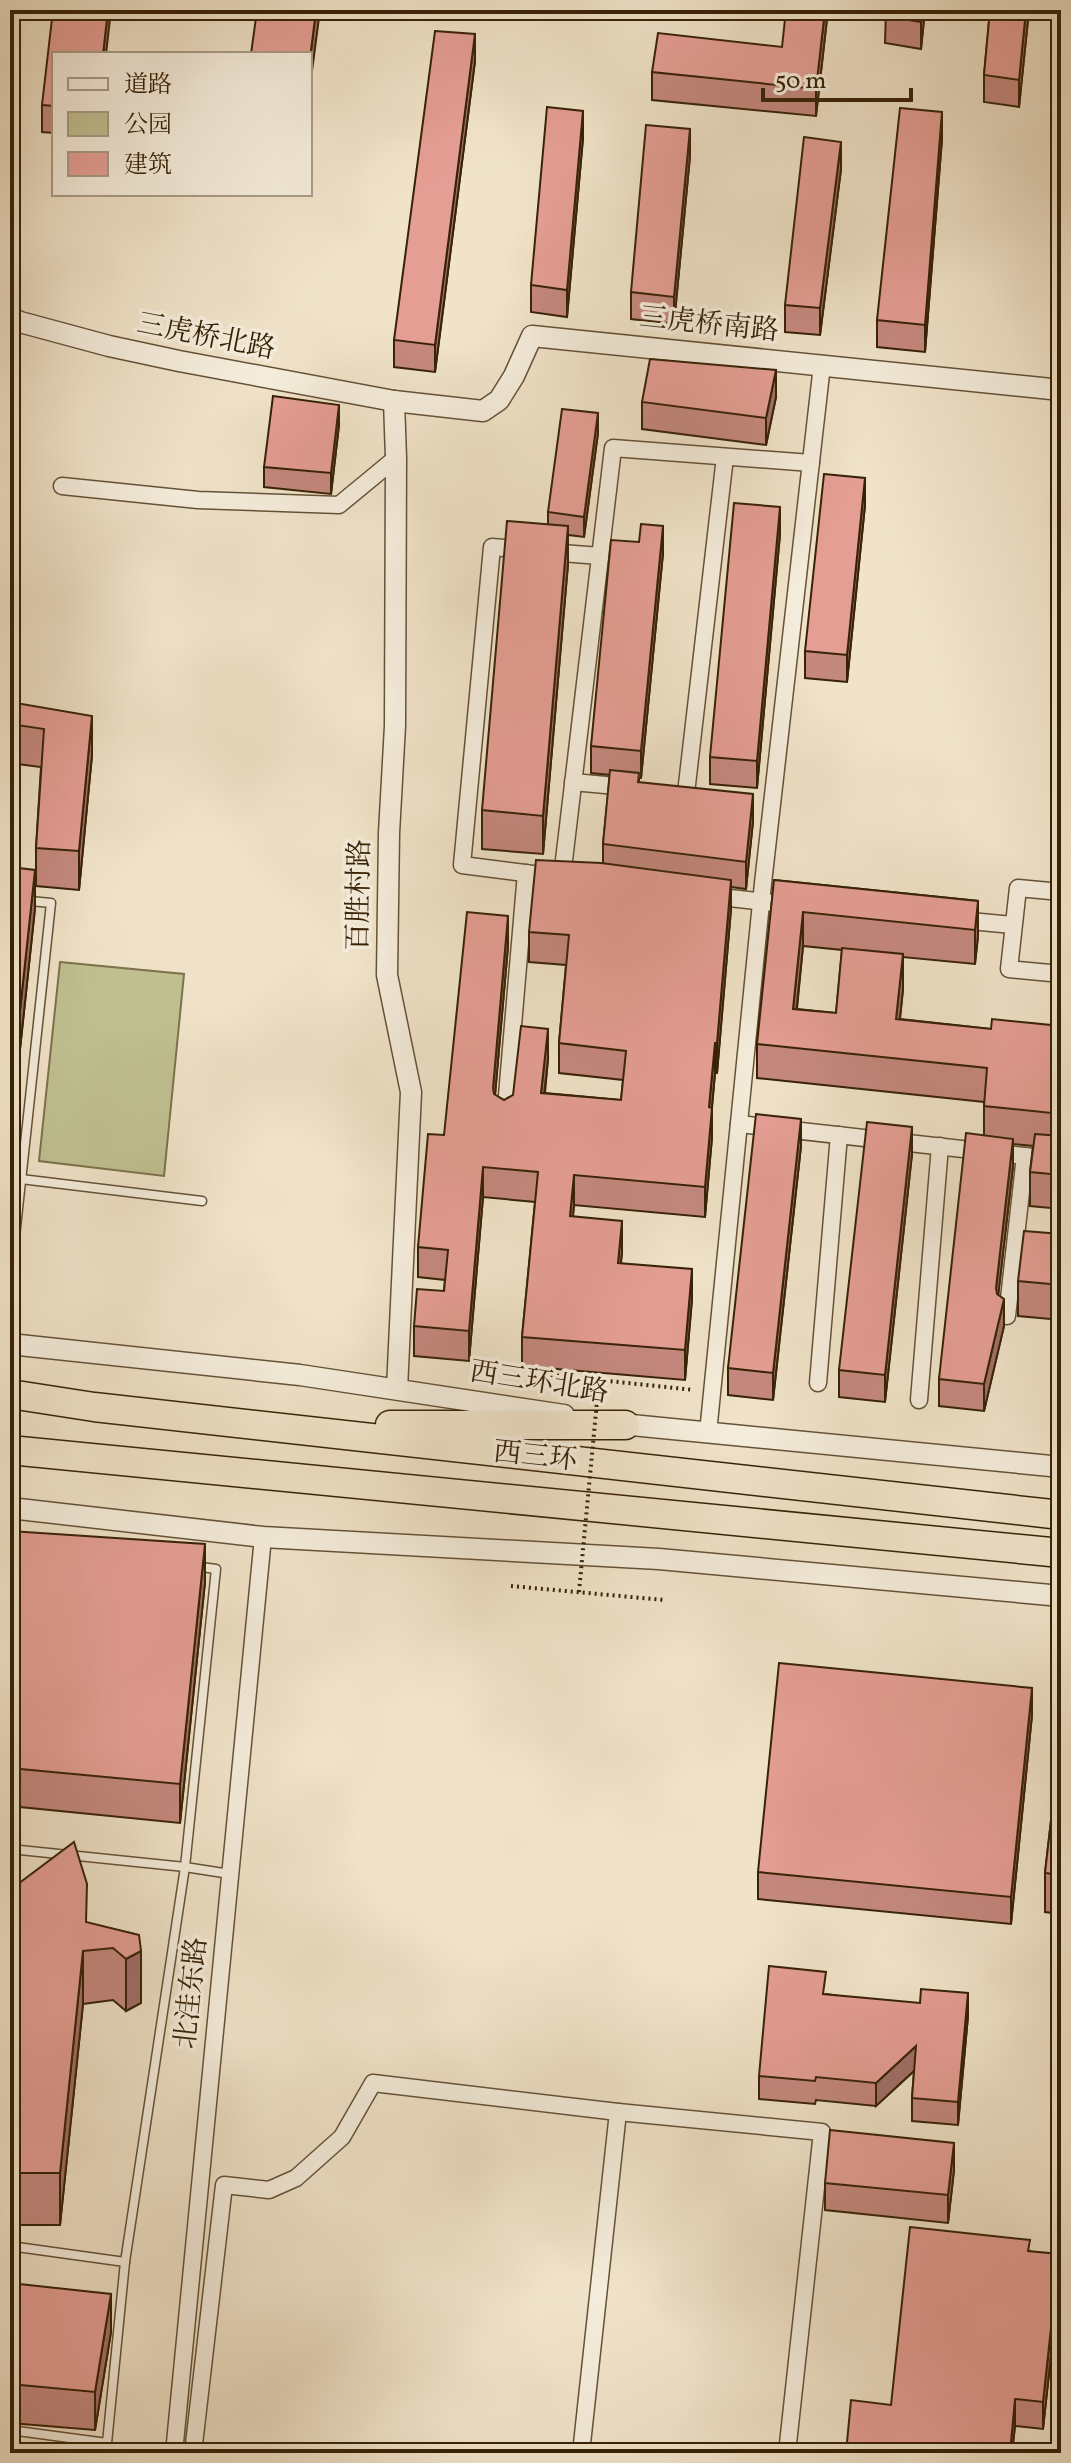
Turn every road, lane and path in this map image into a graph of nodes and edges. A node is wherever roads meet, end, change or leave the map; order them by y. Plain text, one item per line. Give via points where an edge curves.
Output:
1 (10, 317) edge
2 (822, 365) junction
3 (1061, 390) edge
4 (394, 401) junction
5 (725, 457) junction
6 (396, 458) junction
7 (811, 463) junction
8 (62, 486) dead end
9 (600, 556) junction
10 (573, 782) junction
11 (644, 789) edge
12 (686, 793) edge
13 (526, 873) junction
14 (1061, 892) edge
15 (700, 894) edge
16 (10, 899) edge
17 (761, 902) junction
18 (808, 906) edge
19 (949, 919) edge
20 (1013, 925) junction
21 (1061, 974) edge
22 (504, 1119) edge
23 (739, 1124) junction
24 (839, 1135) junction
25 (940, 1146) junction
26 (1025, 1156) junction
27 (1061, 1160) edge
28 (21, 1179) junction
29 (202, 1201) dead end
30 (10, 1283) edge
31 (1007, 1316) edge
32 (10, 1344) edge
33 (533, 1373) dead end
34 (599, 1380) junction
35 (818, 1383) dead end
36 (397, 1389) junction
37 (712, 1392) junction
38 (10, 1394) edge
39 (919, 1400) dead end
40 (10, 1403) edge
41 (94, 1407) junction
42 (259, 1425) junction
43 (625, 1425) junction
44 (708, 1433) junction
45 (10, 1442) edge
46 (10, 1450) edge
47 (91, 1457) junction
48 (1061, 1467) edge
49 (10, 1508) edge
50 (1061, 1515) edge
51 (263, 1537) junction
52 (1061, 1553) edge
53 (190, 1555) edge
54 (511, 1586) dead end
55 (579, 1592) junction
56 (1061, 1596) edge
57 (664, 1600) dead end
58 (10, 1849) edge
59 (185, 1867) junction
60 (230, 1874) junction
61 (618, 2112) junction
62 (10, 2246) edge
63 (125, 2262) junction
64 (10, 2430) edge
65 (174, 2453) edge
66 (193, 2453) edge
67 (581, 2453) edge
68 (787, 2453) edge

1 - 4 street, 三虎桥北路 via 109,346
2 - 3 street, 三虎桥南路
2 - 4 street, 三虎桥南路 via 532,336 499,400 483,411
2 - 7 street
4 - 6 street, 百胜村路
5 - 7 street
5 - 9 street via 613,448
5 - 12 street
6 - 8 street via 339,505 198,500
6 - 36 street, 百胜村路 via 387,975 411,1092
7 - 17 street via 765,801
9 - 10 street
9 - 13 street via 492,547 462,865
10 - 11 street
10 - 13 street via 570,878
13 - 22 street
14 - 20 street via 1018,888
15 - 17 street
16 - 28 lane via 51,903
17 - 18 street
17 - 23 street
19 - 20 street
20 - 21 street via 1009,969
23 - 24 street
23 - 37 street
24 - 25 street
24 - 35 street
25 - 26 street
25 - 39 street
26 - 27 street
26 - 31 street
28 - 29 lane
28 - 30 lane
32 - 36 street, 西三环北路
33 - 34 path
34 - 37 path
34 - 55 path, bridge
36 - 43 street, 西三环北路
37 - 44 street
38 - 41 highway, 西三环
40 - 41 highway
41 - 42 highway, 西三环
42 - 43 highway
42 - 50 highway, 西三环
43 - 44 street, 西三环北路
44 - 48 street, 西三环北路
45 - 47 highway
46 - 47 highway, 西三环
47 - 52 highway, 西三环
49 - 51 street via 192,1536
51 - 56 street via 659,1559
51 - 60 street, 北洼东路
53 - 59 lane via 189,1566 216,1569
54 - 55 path
55 - 57 path
58 - 59 lane
59 - 60 lane
59 - 63 lane
60 - 65 street, 北洼东路
61 - 66 street via 373,2083 342,2137 296,2178 269,2190 224,2185
61 - 67 street
61 - 68 street via 822,2132
62 - 63 lane
63 - 64 lane via 107,2443

